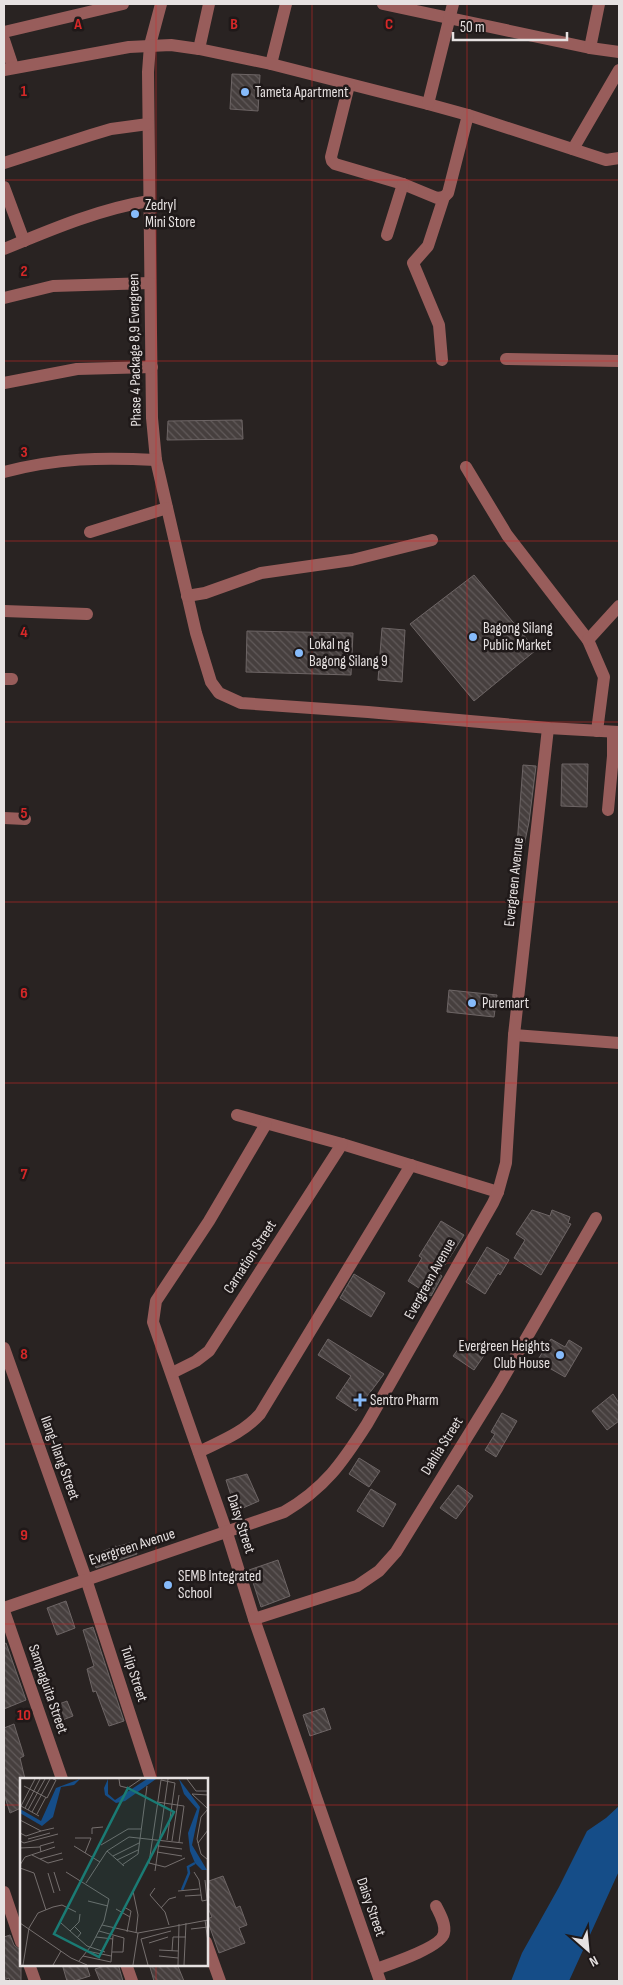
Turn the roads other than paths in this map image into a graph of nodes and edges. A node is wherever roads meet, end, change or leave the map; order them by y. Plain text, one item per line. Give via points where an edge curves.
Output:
1 (123, 4) edge
2 (161, 4) edge
3 (209, 4) edge
4 (286, 4) edge
5 (383, 4) edge
6 (453, 4) edge
7 (599, 4) edge
8 (450, 17) junction
9 (4, 32) edge
10 (4, 40) edge
11 (150, 45) junction
12 (590, 48) junction
13 (199, 49) junction
14 (619, 52) edge
15 (271, 64) junction
16 (8, 69) edge
17 (619, 70) edge
18 (349, 84) junction
19 (428, 104) junction
20 (468, 115) junction
21 (148, 124) junction
22 (573, 149) junction
23 (619, 158) edge
24 (4, 163) edge
25 (403, 184) junction
26 (4, 187) edge
27 (444, 198) junction
28 (149, 201) junction
29 (386, 236) dead end
30 (24, 241) junction
31 (4, 249) edge
32 (150, 283) junction
33 (4, 298) edge
34 (506, 359) dead end
35 (442, 360) dead end
36 (619, 361) edge
37 (152, 367) junction
38 (4, 383) edge
39 (156, 460) junction
40 (466, 467) dead end
41 (4, 472) edge
42 (167, 508) junction
43 (90, 532) dead end
44 (432, 540) dead end
45 (187, 596) junction
46 (619, 606) edge
47 (4, 611) edge
48 (88, 614) dead end
49 (588, 640) junction
50 (548, 728) junction
51 (597, 731) junction
52 (616, 732) edge
53 (608, 810) dead end
54 (4, 818) edge
55 (25, 819) dead end
56 (514, 1035) junction
57 (619, 1043) edge
58 (237, 1116) dead end
59 (266, 1124) junction
60 (342, 1144) junction
61 (411, 1165) junction
62 (498, 1192) junction
63 (596, 1218) dead end
64 (4, 1348) edge
65 (172, 1373) junction
66 (199, 1452) junction
67 (227, 1533) junction
68 (86, 1579) junction
69 (4, 1609) edge
70 (254, 1619) junction
71 (62, 1778) edge
72 (151, 1778) edge
73 (4, 1892) edge
74 (436, 1906) dead end
75 (20, 1939) edge
76 (208, 1948) edge
77 (29, 1965) edge
78 (126, 1965) edge
79 (378, 1975) edge
80 (35, 1981) edge
81 (132, 1981) edge
82 (220, 1981) edge

1 - 9 street
2 - 11 street, Phase 4 Package 8,9 Evergreen
3 - 13 street
4 - 15 street
5 - 8 street
6 - 8 street
7 - 12 street
8 - 12 street
8 - 19 street
10 - 16 street
11 - 13 street
11 - 16 street
11 - 21 street, Phase 4 Package 8,9 Evergreen
12 - 14 street
13 - 15 street
15 - 18 street
17 - 22 street
18 - 19 street
18 - 25 street via 332,161
19 - 20 street
20 - 22 street
20 - 27 street
21 - 24 street via 111,129
21 - 28 street, Phase 4 Package 8,9 Evergreen
22 - 23 street via 606,160
25 - 27 street
25 - 29 street
26 - 30 street
27 - 35 street via 428,246 413,263 439,325
28 - 30 street via 82,219
28 - 32 street, Phase 4 Package 8,9 Evergreen
30 - 31 street
32 - 33 street via 53,286
32 - 37 street, Phase 4 Package 8,9 Evergreen
34 - 36 street
37 - 38 street via 77,369
37 - 39 street, Phase 4 Package 8,9 Evergreen
39 - 41 street via 107,457 66,460
39 - 42 street, Phase 4 Package 8,9 Evergreen
40 - 49 street via 507,535
42 - 43 street
42 - 45 street, Phase 4 Package 8,9 Evergreen
44 - 45 street via 352,560 261,573
45 - 50 street, Phase 4 Package 8,9 Evergreen via 211,682 219,693 241,703
46 - 49 street
47 - 48 street
49 - 51 street via 604,677
50 - 51 street
50 - 56 street, Evergreen Avenue
51 - 52 street
52 - 53 street
54 - 55 street
56 - 57 street
56 - 62 street, Evergreen Avenue via 506,1163
58 - 59 street
59 - 60 street
59 - 65 street, Daisy Street via 209,1221 156,1301 153,1322
60 - 61 street
60 - 65 street, Carnation Street via 208,1351
61 - 62 street
61 - 66 street via 260,1414 236,1434
62 - 67 street, Evergreen Avenue via 344,1459 304,1500 284,1512
63 - 70 street, Dahlia Street via 498,1387 385,1565 357,1586
64 - 68 street, Ilang-Ilang Street
65 - 66 street, Daisy Street
66 - 67 street, Daisy Street
67 - 68 street, Evergreen Avenue
67 - 70 street, Daisy Street
68 - 69 street, Evergreen Avenue
68 - 72 street, Tulip Street
69 - 71 street, Sampaguita Street
70 - 79 street, Daisy Street
73 - 75 street
74 - 79 street via 444,1926 440,1940
76 - 82 street
77 - 80 street
78 - 81 street

